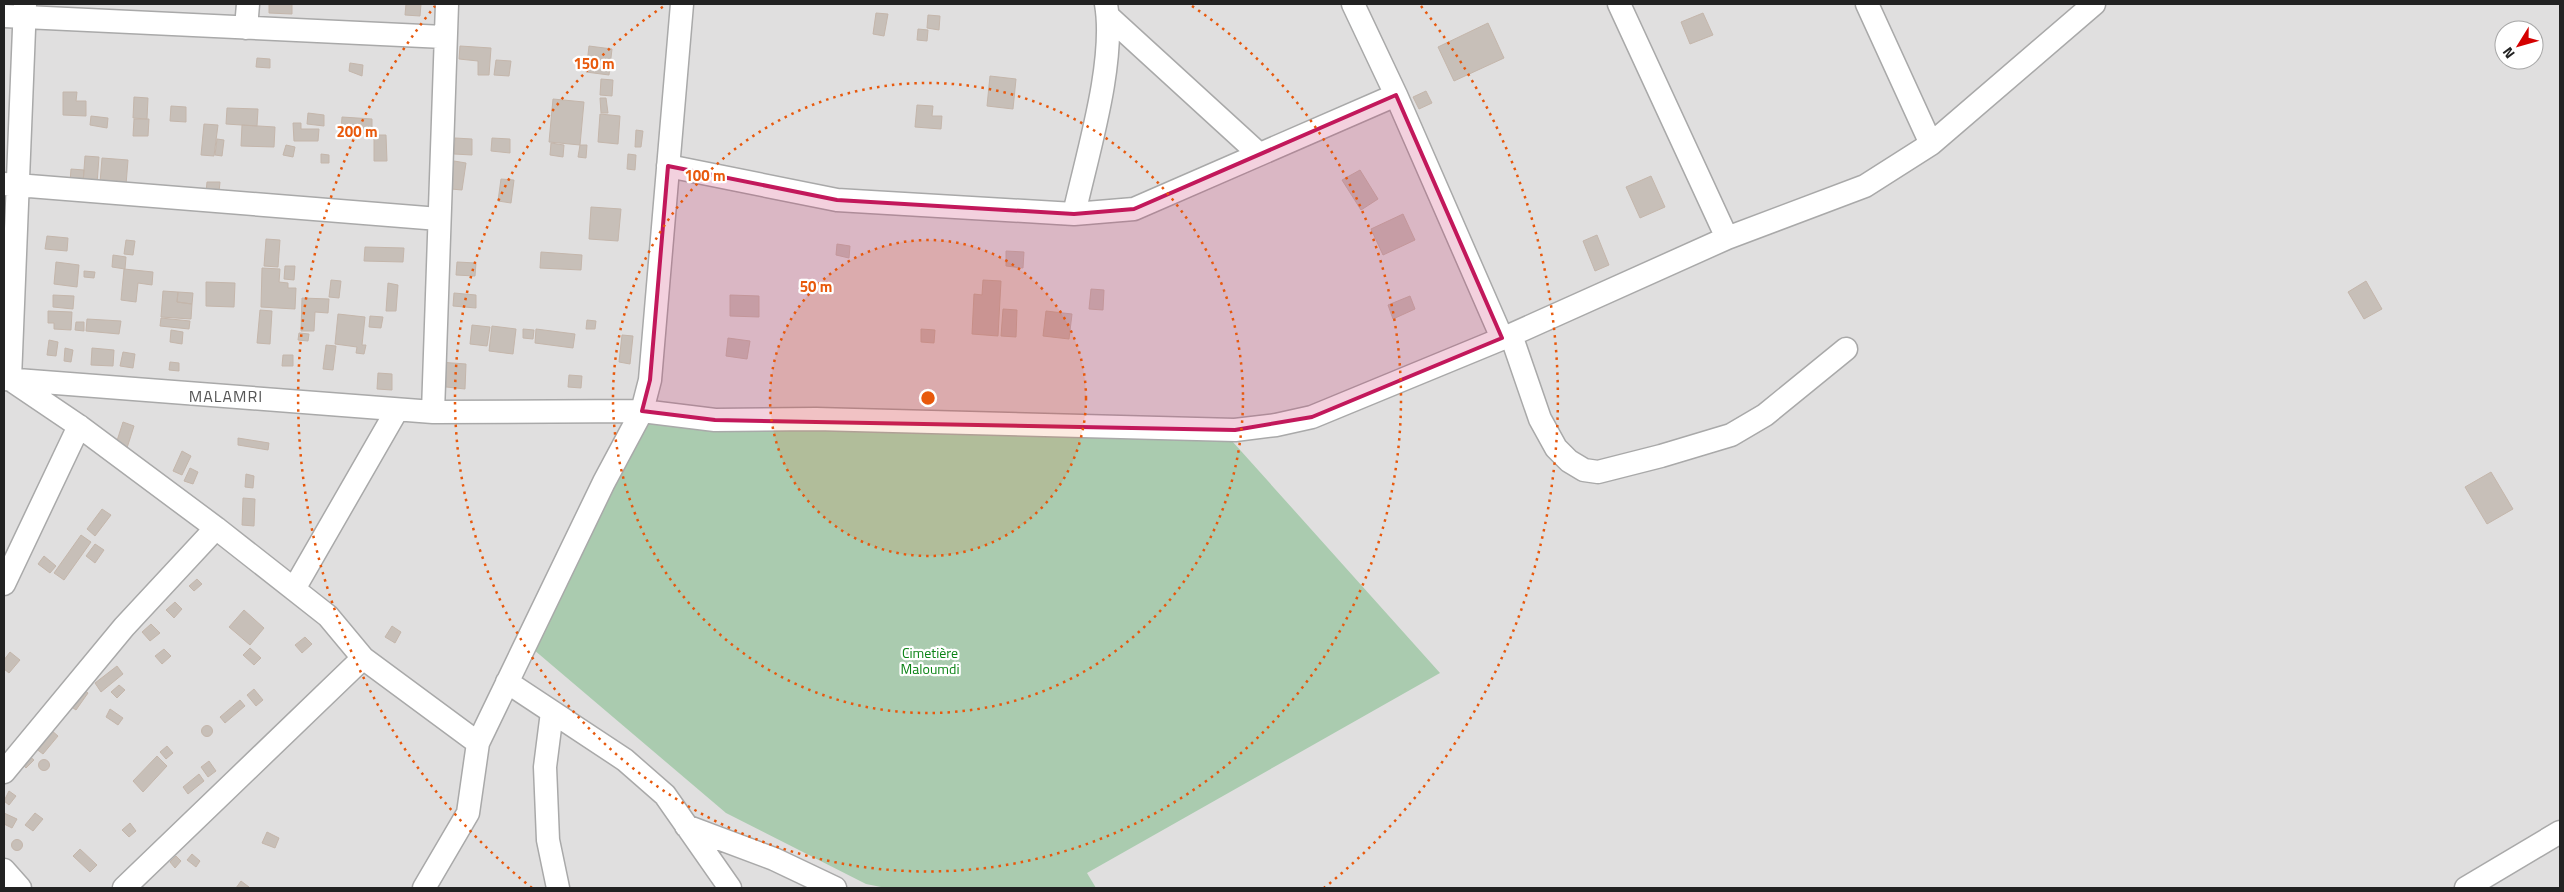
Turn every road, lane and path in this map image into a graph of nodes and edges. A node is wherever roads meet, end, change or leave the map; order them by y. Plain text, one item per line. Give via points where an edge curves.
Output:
1 (248, 4) edge
2 (447, 4) edge
3 (682, 4) edge
4 (1353, 4) edge
5 (1619, 4) edge
6 (1867, 4) edge
7 (2094, 4) edge
8 (1107, 10) edge
9 (17, 12) edge
10 (246, 28) junction
11 (444, 38) junction
12 (1396, 95) junction
13 (1931, 144) junction
14 (1258, 154) junction
15 (668, 166) junction
16 (11, 185) edge
17 (1074, 214) junction
18 (439, 219) junction
19 (1727, 238) junction
20 (1506, 336) junction
21 (1846, 349) dead end
22 (7, 379) edge
23 (398, 410) junction
24 (642, 411) junction
25 (433, 412) junction
26 (79, 426) junction
27 (216, 528) junction
28 (4, 584) edge
29 (294, 589) junction
30 (363, 658) junction
31 (508, 682) junction
32 (552, 712) junction
33 (478, 743) junction
34 (4, 772) edge
35 (686, 826) junction
36 (2560, 832) edge
37 (4, 870) edge
38 (20, 888) edge
39 (124, 888) edge
40 (424, 888) edge
41 (558, 888) edge
42 (730, 888) edge
43 (835, 888) edge
44 (2466, 888) edge

1 - 10 street
2 - 11 street
3 - 15 street
4 - 12 street
5 - 19 street
6 - 13 street
7 - 13 street
8 - 14 street
8 - 17 street via 1104,74
9 - 10 street
9 - 16 street
10 - 11 street
11 - 18 street
12 - 14 street
12 - 20 street
13 - 19 street via 1865,186
14 - 17 street via 1134,209
15 - 17 street via 837,200
15 - 24 street via 650,380
16 - 18 street
16 - 22 street
18 - 25 street
19 - 20 street
20 - 21 street via 1540,419 1556,448 1569,462 1584,470 1598,472 1731,434 1765,415
20 - 24 street via 1312,417 1235,430 715,420
22 - 23 street
22 - 26 street
23 - 25 street
23 - 29 street
24 - 25 street
24 - 31 street via 604,482
26 - 27 street
26 - 28 street
27 - 29 street
27 - 34 street via 124,627
29 - 30 street via 328,616
30 - 33 street
30 - 39 street
31 - 32 street
31 - 33 street
32 - 35 street via 625,760 665,795
32 - 41 street via 545,767 548,840
33 - 40 street via 468,813
35 - 42 street
35 - 43 street via 774,859
36 - 44 street
37 - 38 street

